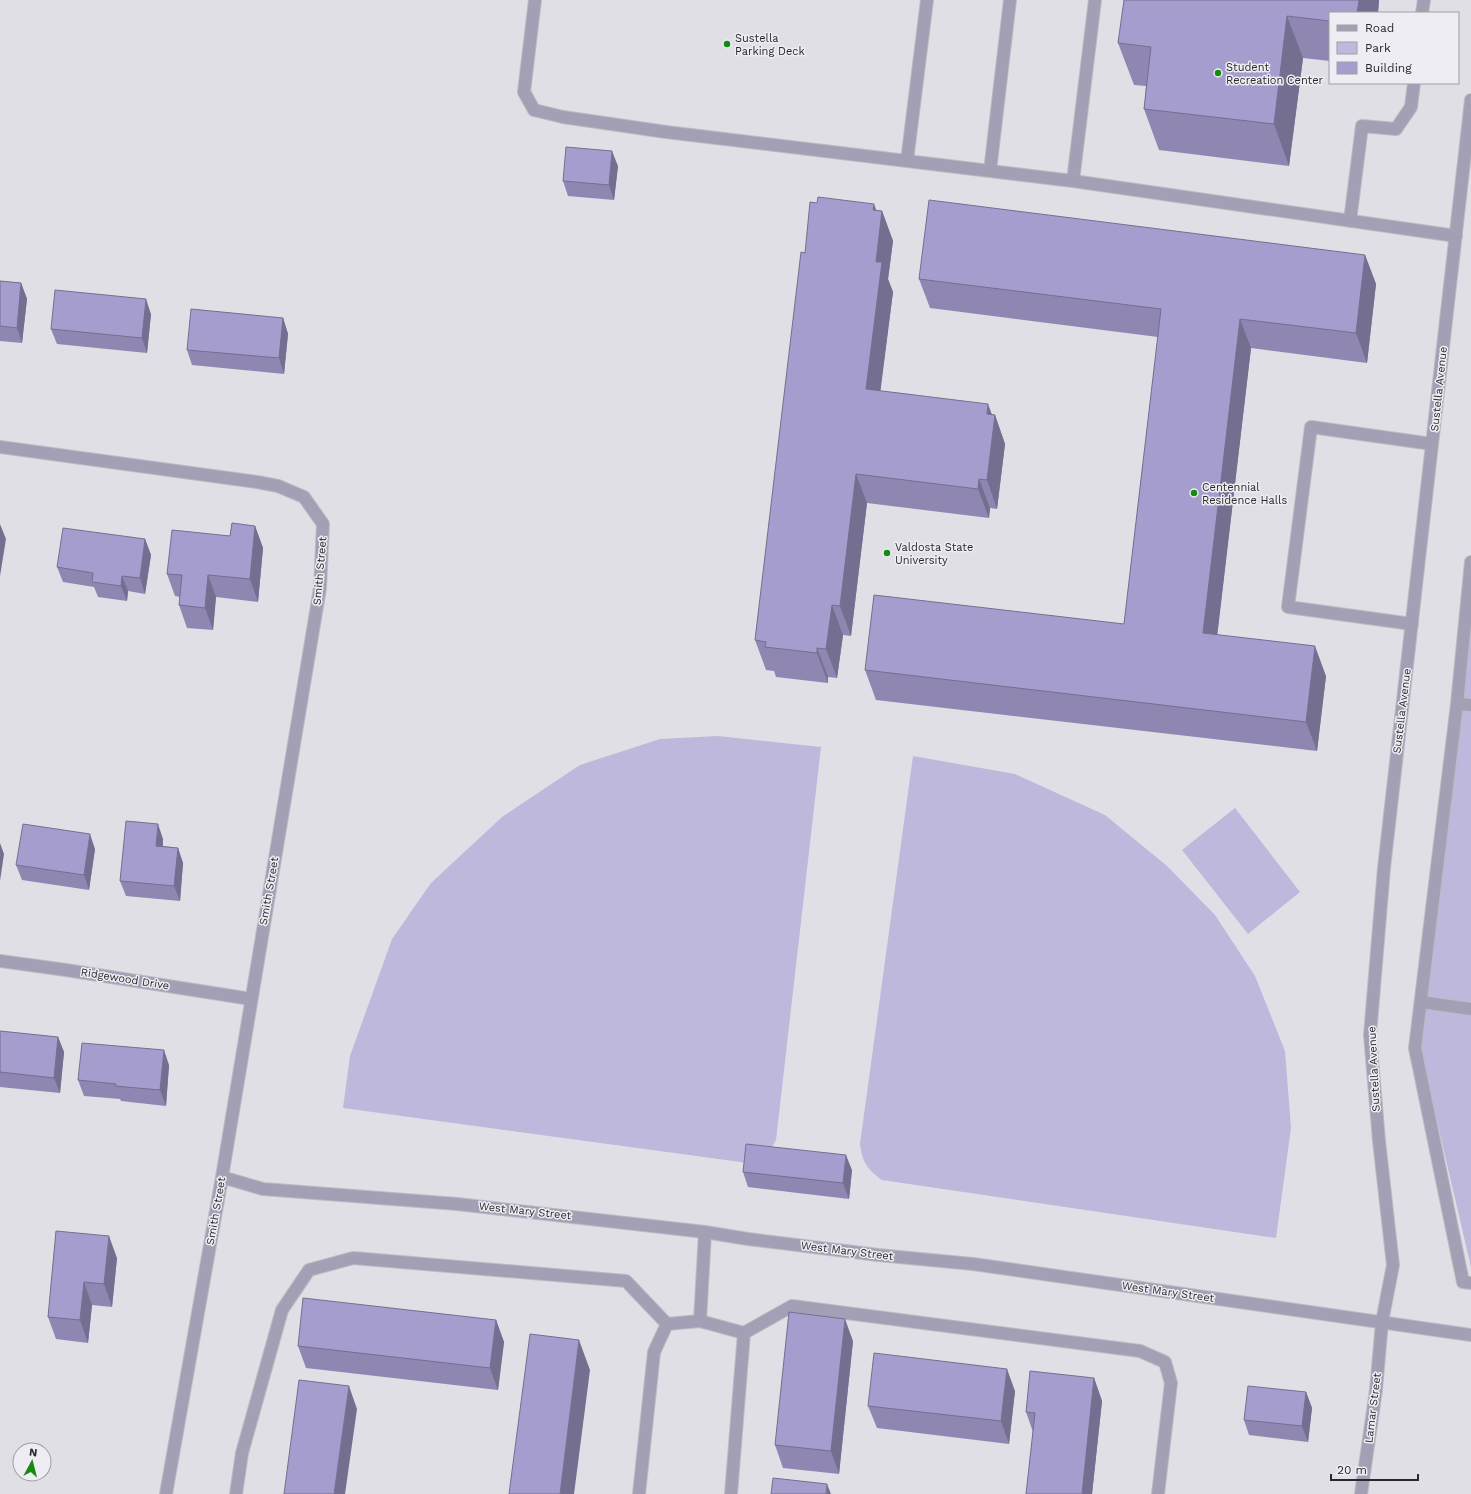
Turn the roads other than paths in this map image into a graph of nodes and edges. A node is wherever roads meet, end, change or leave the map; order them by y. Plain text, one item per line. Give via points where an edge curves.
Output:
1 (535, 0) edge
2 (927, 0) edge
3 (1010, 0) edge
4 (1095, 0) edge
5 (1424, 0) edge
6 (1422, 12) edge
7 (1414, 84) edge
8 (1471, 100) edge
9 (907, 161) junction
10 (990, 171) junction
11 (1073, 181) junction
12 (1350, 221) junction
13 (1456, 236) junction
14 (1432, 444) junction
15 (0, 447) edge
16 (1471, 562) edge
17 (1412, 624) junction
18 (1457, 704) junction
19 (1471, 705) edge
20 (0, 961) edge
21 (251, 998) junction
22 (1421, 1002) junction
23 (1471, 1009) edge
24 (222, 1177) junction
25 (705, 1232) junction
26 (1471, 1283) edge
27 (700, 1320) junction
28 (1382, 1322) junction
29 (667, 1324) junction
30 (744, 1333) junction
31 (1471, 1334) edge
32 (166, 1494) edge
33 (236, 1494) edge
34 (639, 1494) edge
35 (730, 1494) edge
36 (1158, 1494) edge
37 (1361, 1494) edge

1 - 9 street via 524,92 534,110 563,117 670,133
2 - 9 street
3 - 10 street
4 - 11 street
5 - 6 street
7 - 12 street via 1411,107 1396,129 1362,126
8 - 13 street, Sustella Avenue
9 - 10 street
10 - 11 street
11 - 12 street
12 - 13 street
13 - 14 street, Sustella Avenue
14 - 17 street, Sustella Avenue
14 - 17 street via 1311,427 1288,607
15 - 21 street, Smith Street via 278,486 304,497 323,524 320,588
16 - 18 street
17 - 28 street, Sustella Avenue via 1385,860 1370,1035 1393,1266
18 - 19 street
18 - 22 street
20 - 21 street, Ridgewood Drive
21 - 24 street, Smith Street
22 - 23 street
22 - 26 street via 1415,1048 1463,1282
24 - 25 street, West Mary Street via 263,1189 457,1204
24 - 32 street, Smith Street
25 - 27 street
25 - 28 street, West Mary Street via 878,1255 973,1264
27 - 29 street
27 - 30 street
28 - 31 street, West Mary Street
28 - 37 street, Lamar Street via 1376,1390
29 - 33 street via 626,1281 353,1258 309,1270 282,1310 242,1453
29 - 34 street via 654,1352
30 - 35 street
30 - 36 street via 792,1306 1140,1351 1165,1362 1171,1383

